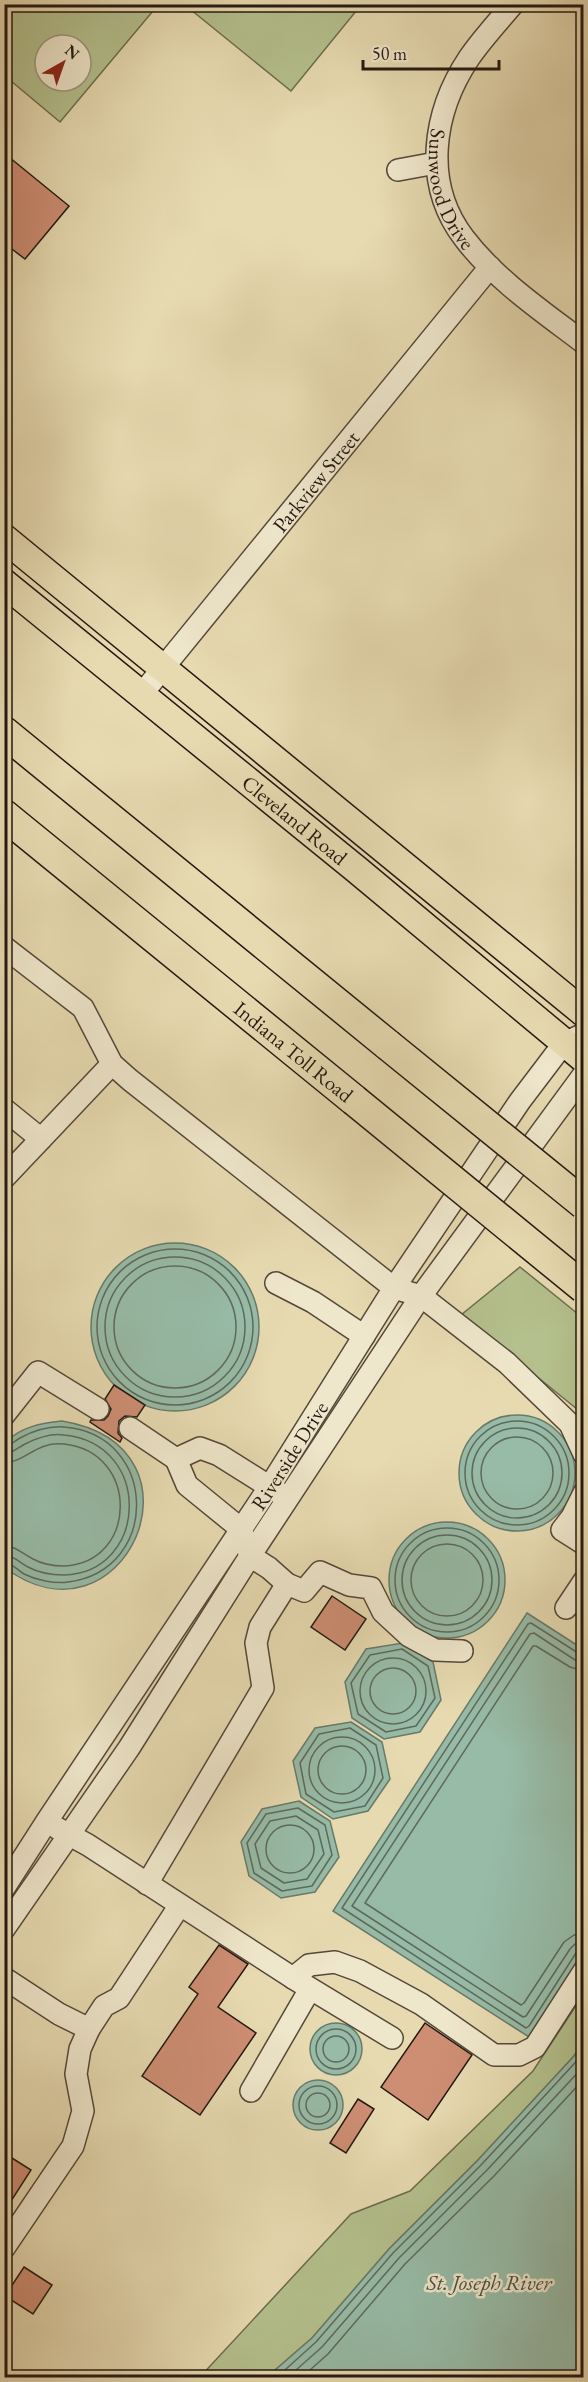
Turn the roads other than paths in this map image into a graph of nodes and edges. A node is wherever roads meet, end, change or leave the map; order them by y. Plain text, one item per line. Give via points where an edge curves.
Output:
1 (513, 4) edge
2 (436, 163) junction
3 (398, 170) dead end
4 (490, 267) junction
5 (584, 343) edge
6 (4, 538) edge
7 (4, 583) edge
8 (164, 668) junction
9 (141, 695) junction
10 (4, 732) edge
11 (4, 815) edge
12 (4, 947) edge
13 (584, 1013) edge
14 (577, 1045) edge
15 (112, 1064) junction
16 (584, 1074) edge
17 (4, 1109) edge
18 (41, 1139) junction
19 (4, 1178) edge
20 (584, 1204) edge
21 (276, 1283) dead end
22 (394, 1288) junction
23 (584, 1288) edge
24 (421, 1296) junction
25 (364, 1336) junction
26 (99, 1409) dead end
27 (4, 1415) edge
28 (130, 1428) dead end
29 (584, 1454) edge
30 (176, 1458) junction
31 (270, 1486) junction
32 (584, 1493) edge
33 (289, 1498) junction
34 (241, 1530) junction
35 (584, 1544) edge
36 (250, 1556) junction
37 (584, 1581) edge
38 (288, 1584) junction
39 (566, 1608) dead end
40 (462, 1652) dead end
41 (46, 1821) junction
42 (70, 1835) junction
43 (147, 1884) junction
44 (4, 1888) edge
45 (180, 1905) junction
46 (4, 1929) edge
47 (584, 1971) edge
48 (4, 1978) edge
49 (301, 1984) junction
50 (88, 2029) junction
51 (392, 2038) dead end
52 (251, 2091) dead end
53 (4, 2248) edge

1 - 2 street, Sunwood Drive via 454,83 443,108
2 - 3 street
2 - 4 street, Sunwood Drive via 445,200 462,236
4 - 5 street, Sunwood Drive
4 - 8 street, Parkview Street
6 - 8 main road, Cleveland Road
7 - 9 main road, Cleveland Road
8 - 9 street, Parkview Street
8 - 13 main road, Cleveland Road
9 - 14 main road, Cleveland Road
10 - 20 highway, bridge
11 - 23 highway, Indiana Toll Road, bridge
12 - 15 street via 83,1008
14 - 22 street, Riverside Drive via 520,1101
15 - 18 street
15 - 22 street
16 - 24 street, Riverside Drive
17 - 18 street
18 - 19 street
21 - 25 street
22 - 24 street
22 - 25 street, Riverside Drive
24 - 29 street via 507,1363 570,1424
24 - 33 street, Riverside Drive
25 - 31 street, Riverside Drive
26 - 27 street via 38,1372
28 - 30 street
30 - 31 street via 200,1448
30 - 34 street via 187,1485
31 - 33 street
31 - 34 street, Riverside Drive
32 - 35 street via 562,1530
33 - 36 street, Riverside Drive
34 - 36 street
34 - 41 street, Riverside Drive
36 - 38 street
36 - 42 street, Riverside Drive
37 - 39 street
38 - 40 street via 304,1591 320,1572 349,1585 371,1588 383,1612 409,1636 435,1650
38 - 43 street via 260,1628 256,1643 262,1688
41 - 42 street
41 - 44 street, Riverside Drive
42 - 43 street
42 - 46 street, Riverside Drive
43 - 45 street
45 - 49 street
45 - 50 street via 119,1998 104,2006
47 - 49 street via 536,2047 519,2055 494,2055 421,2004 335,1962 309,1965
48 - 50 street
49 - 51 street
49 - 52 street
50 - 53 street via 76,2074 83,2111 73,2146

